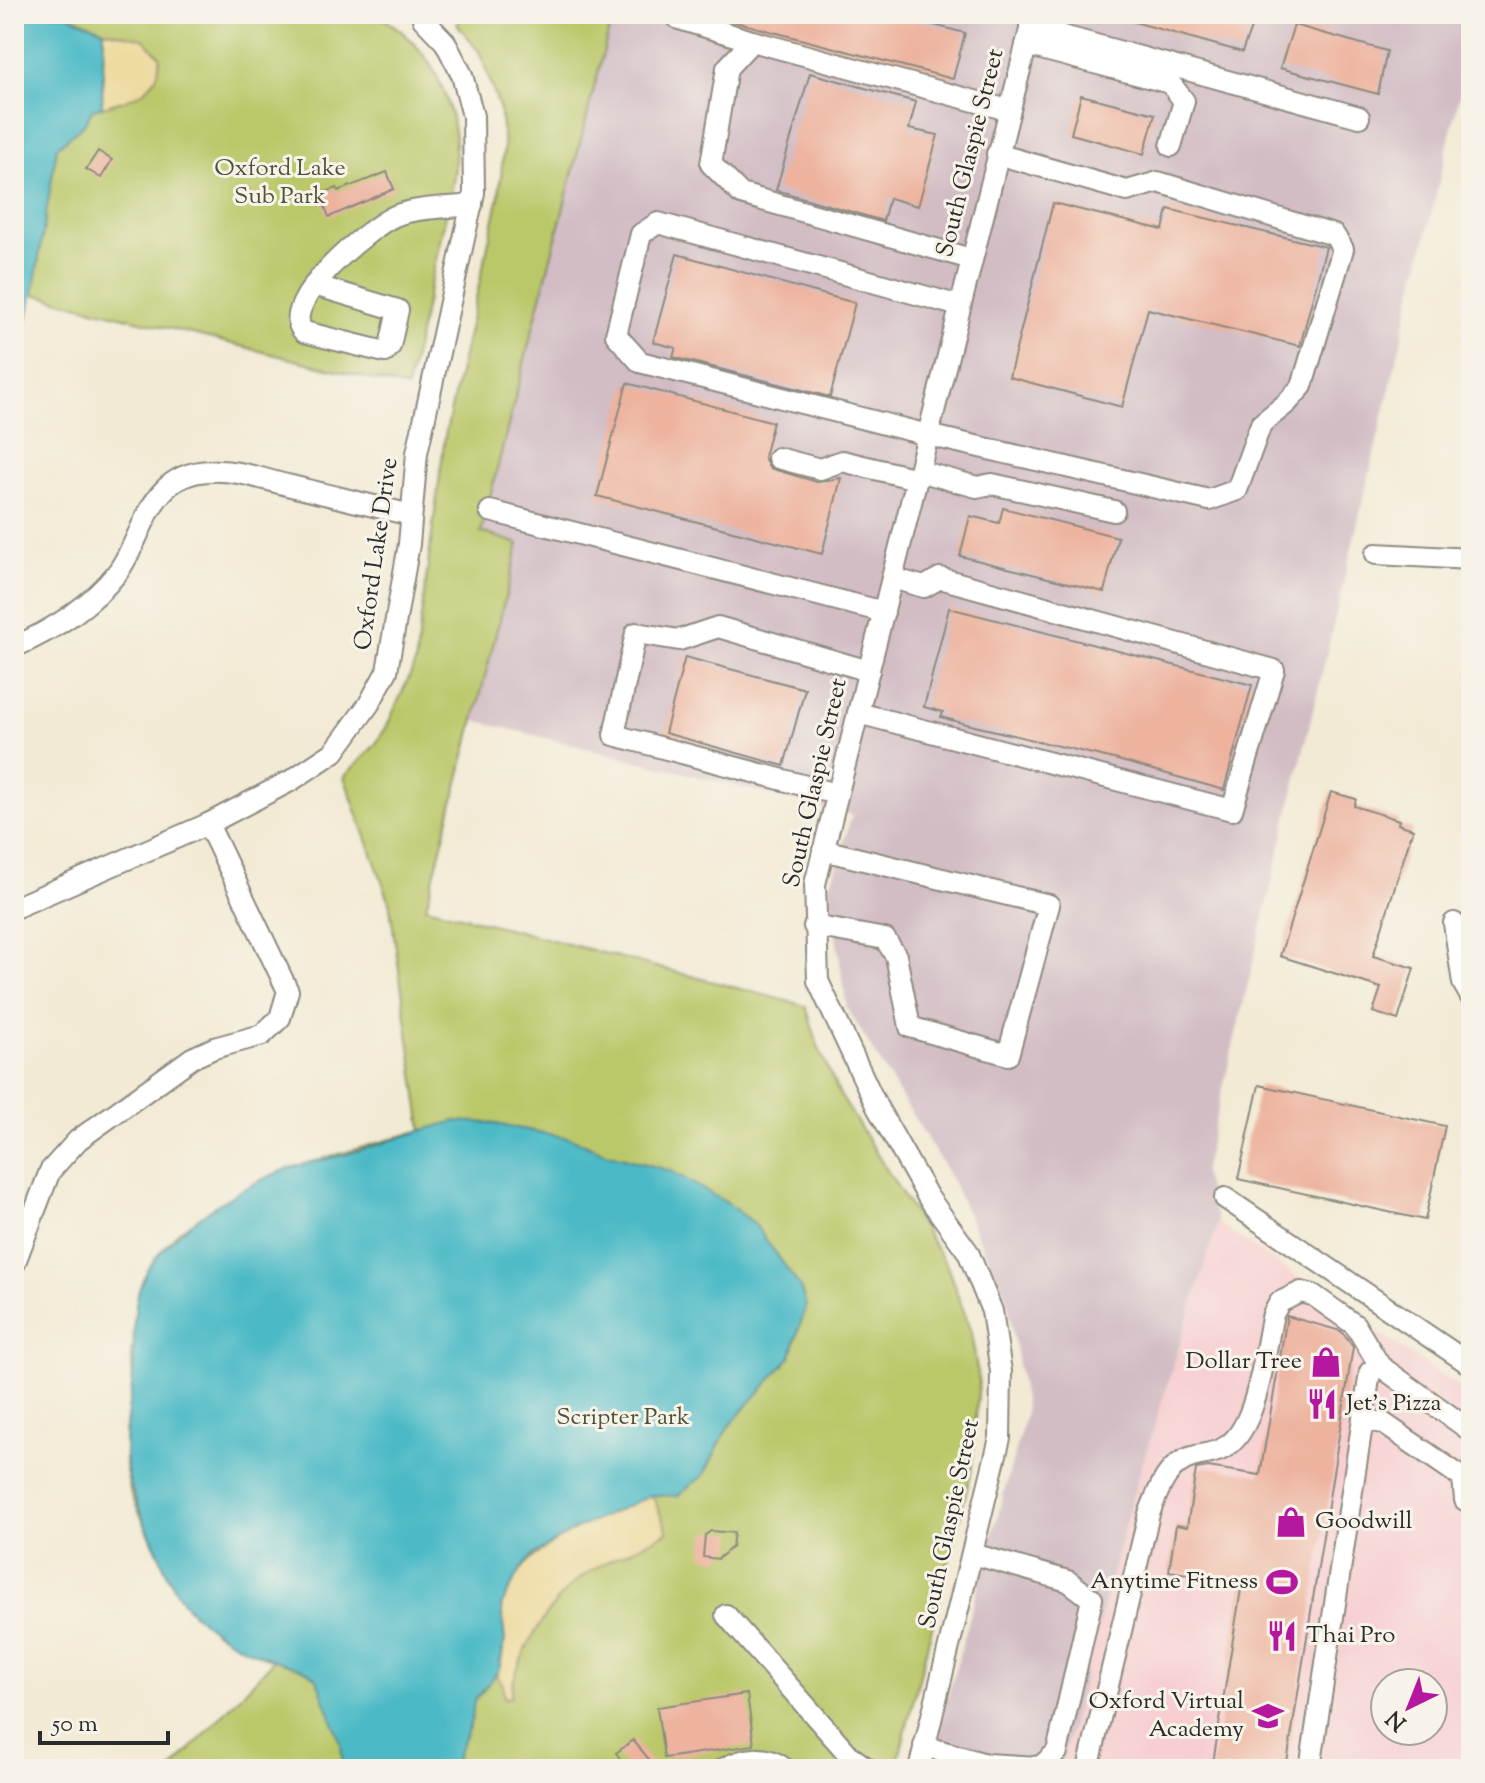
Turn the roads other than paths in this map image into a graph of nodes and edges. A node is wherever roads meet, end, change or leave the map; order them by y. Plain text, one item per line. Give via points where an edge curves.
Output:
1 (673, 14) edge
2 (422, 16) edge
3 (1030, 29) edge
4 (752, 41) junction
5 (1008, 110) junction
6 (1359, 117) dead end
7 (1171, 146) dead end
8 (997, 154) junction
9 (472, 205) junction
10 (971, 259) junction
11 (314, 285) junction
12 (960, 306) junction
13 (928, 435) junction
14 (778, 458) dead end
15 (918, 475) junction
16 (490, 511) dead end
17 (1114, 511) dead end
18 (411, 515) junction
19 (1376, 554) dead end
20 (1471, 559) edge
21 (892, 578) junction
22 (884, 612) junction
23 (14, 647) edge
24 (869, 671) junction
25 (858, 713) junction
26 (836, 794) junction
27 (208, 824) junction
28 (823, 850) junction
29 (14, 908) edge
30 (1454, 923) dead end
31 (814, 926) junction
32 (1471, 997) edge
33 (1225, 1198) dead end
34 (14, 1265) edge
35 (1471, 1365) edge
36 (1380, 1366) junction
37 (1363, 1420) junction
38 (1471, 1431) edge
39 (1465, 1500) dead end
40 (973, 1554) junction
41 (726, 1615) dead end
42 (924, 1746) junction
43 (723, 1769) edge
44 (785, 1769) edge
45 (868, 1769) edge
46 (919, 1769) edge
47 (1088, 1769) edge
48 (1310, 1769) edge

1 - 4 street
2 - 9 street, Oxford Lake Drive via 445,42 462,75 473,116
3 - 5 street, South Glaspie Street
3 - 6 street
3 - 7 street via 1170,83 1184,101
4 - 5 street
4 - 10 street via 727,68 711,164 741,194
5 - 8 street, South Glaspie Street
8 - 10 street, South Glaspie Street
8 - 13 street via 1127,191 1158,182 1334,235 1343,249 1302,386 1261,424 1237,490 1209,500
9 - 11 street via 410,212 369,229
9 - 18 street, Oxford Lake Drive via 417,453
10 - 12 street, South Glaspie Street
11 - 11 street via 398,310 390,346 379,353 304,332 297,318
12 - 13 street, South Glaspie Street
12 - 13 street via 658,223 641,234 616,335 640,362
13 - 15 street, South Glaspie Street
14 - 15 street via 820,469 842,461
15 - 17 street via 977,487 992,484
15 - 21 street, South Glaspie Street
16 - 22 street
18 - 23 street via 223,471 191,474 166,487 148,509 116,574 77,613
18 - 27 street, Oxford Lake Drive via 387,671 369,704 334,752
19 - 20 street
21 - 22 street, South Glaspie Street
21 - 25 street via 924,587 940,578 1274,670 1232,810
22 - 24 street, South Glaspie Street
24 - 25 street, South Glaspie Street
24 - 26 street via 718,627 679,640 636,633 614,735
25 - 26 street, South Glaspie Street
26 - 28 street, South Glaspie Street
27 - 29 street, Oxford Lake Drive
27 - 34 street via 288,991 280,1018 262,1035 192,1058 78,1140 50,1171
28 - 31 street, South Glaspie Street
28 - 31 street via 1049,905 1008,1055 910,1027 896,956 885,939
30 - 32 street via 1463,983
31 - 40 street, South Glaspie Street via 818,981 845,1044 928,1197 968,1252 992,1311 1001,1372 1000,1438
33 - 35 street
36 - 37 street via 1370,1372
36 - 38 street
36 - 47 street via 1361,1331 1313,1295 1301,1292 1280,1302 1251,1413 1238,1435 1227,1447 1188,1458 1170,1470 1159,1488
37 - 39 street via 1383,1423 1463,1478
37 - 48 street
40 - 42 street, South Glaspie Street
40 - 42 street via 1068,1581 1092,1599 1057,1752 1040,1767 986,1764
41 - 45 street via 850,1756
42 - 46 street, South Glaspie Street
43 - 44 street via 758,1757

